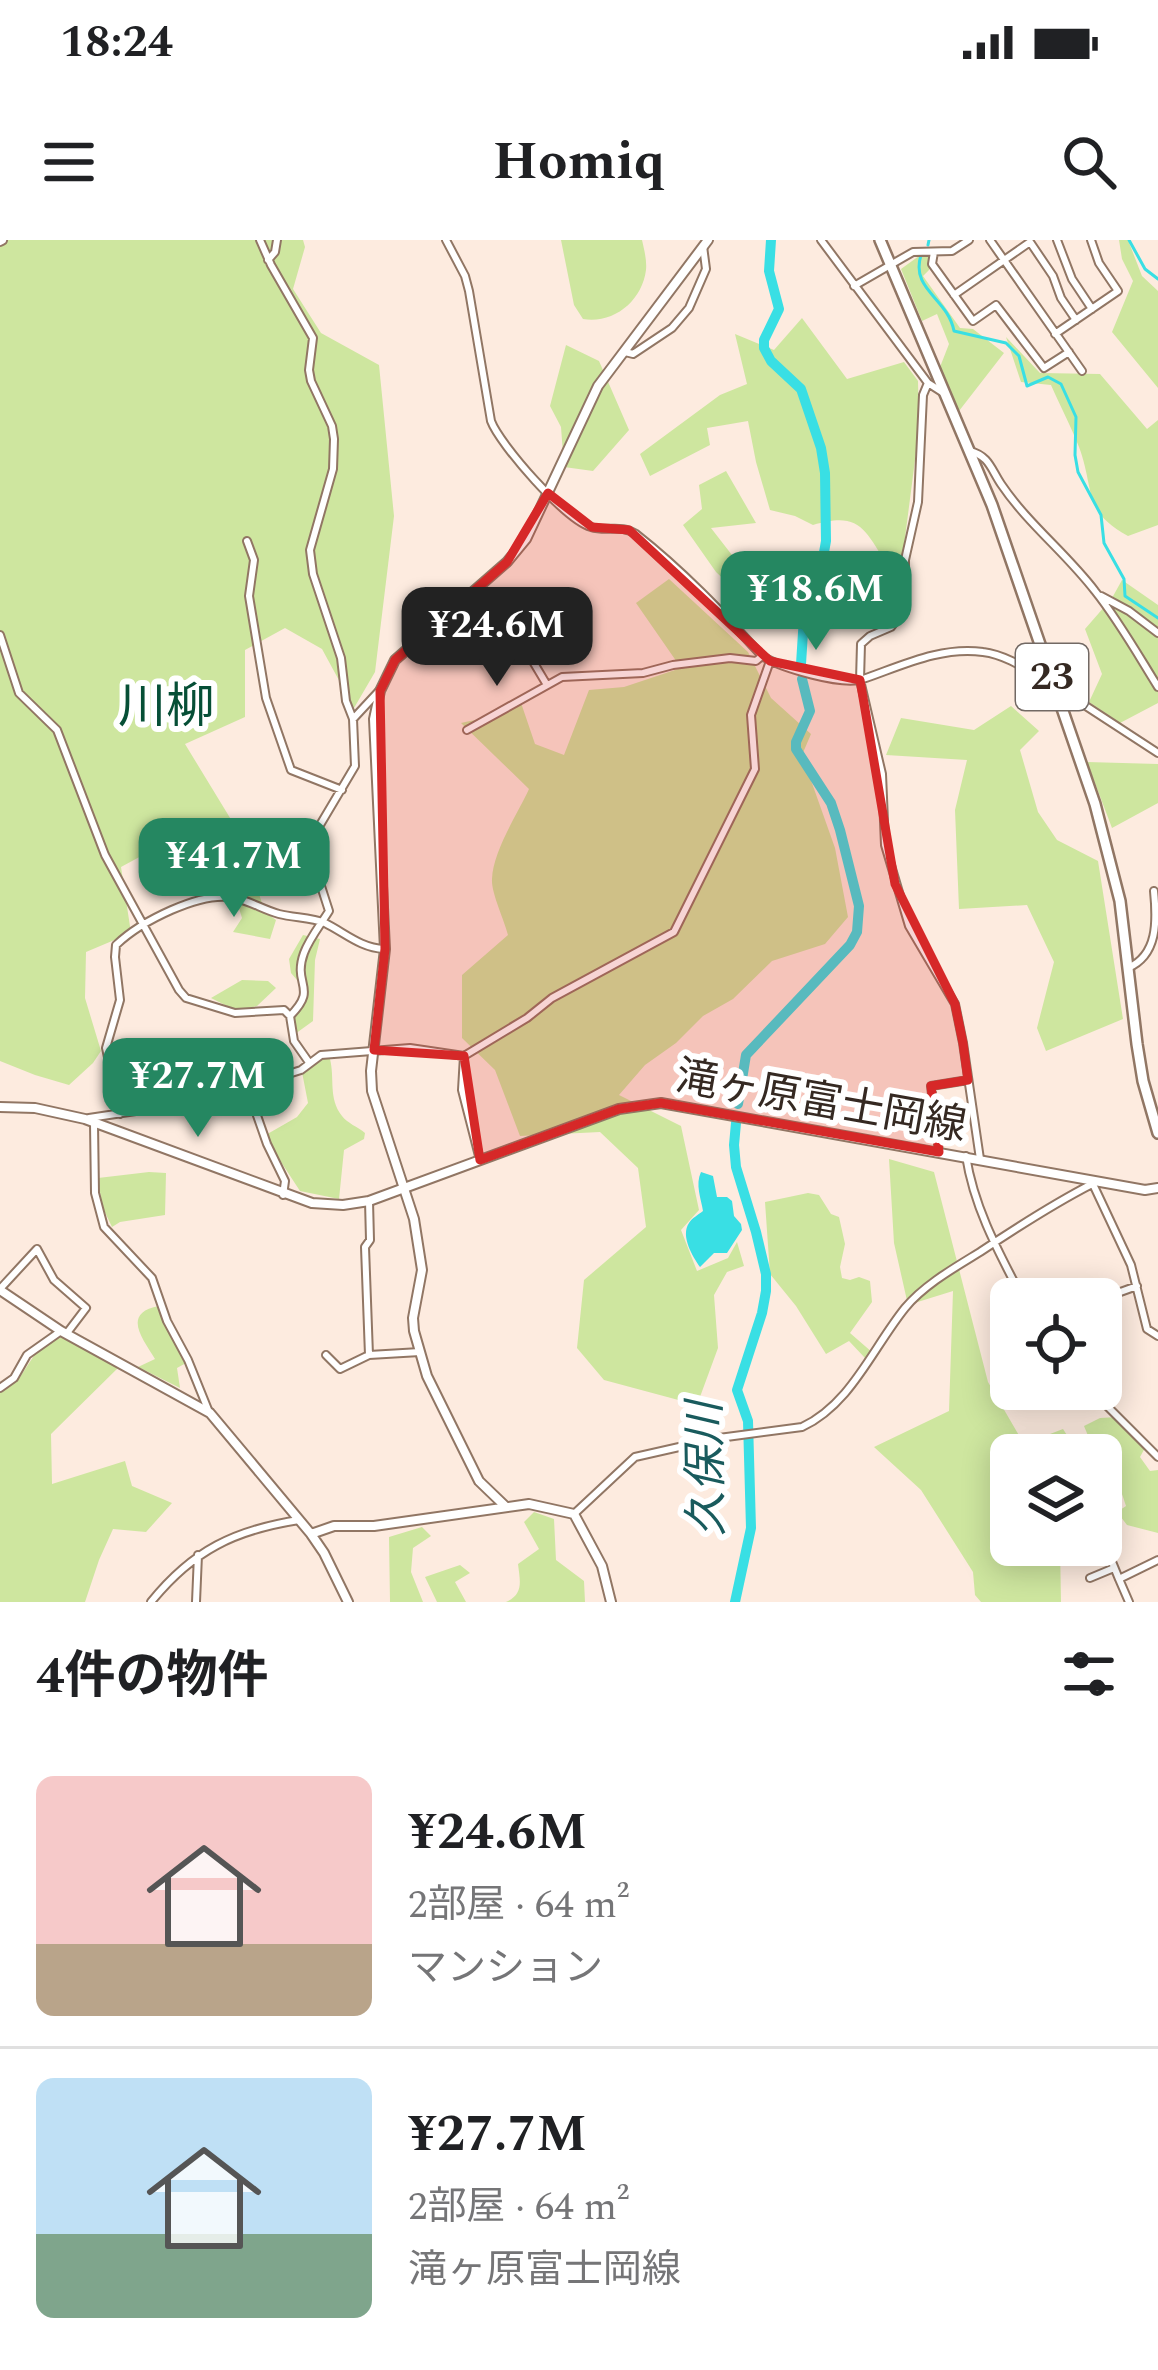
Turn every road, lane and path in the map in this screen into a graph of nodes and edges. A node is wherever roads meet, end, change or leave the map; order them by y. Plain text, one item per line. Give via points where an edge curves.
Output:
1 (260, 240) edge
2 (278, 240) edge
3 (446, 240) edge
4 (821, 240) edge
5 (880, 240) edge
6 (969, 240) edge
7 (990, 240) edge
8 (1057, 240) edge
9 (1091, 240) edge
10 (706, 243) edge
11 (934, 252) junction
12 (268, 260) junction
13 (1004, 260) junction
14 (891, 267) junction
15 (854, 286) junction
16 (954, 295) junction
17 (1092, 309) junction
18 (1076, 320) junction
19 (1055, 334) junction
20 (624, 352) junction
21 (1069, 352) junction
22 (1082, 371) dead end
23 (928, 383) junction
24 (945, 393) junction
25 (970, 452) junction
26 (548, 493) junction
27 (247, 541) dead end
28 (477, 588) junction
29 (1098, 595) junction
30 (1158, 633) edge
31 (0, 634) edge
32 (766, 658) junction
33 (860, 680) junction
34 (547, 685) junction
35 (1158, 687) edge
36 (1056, 689) junction
37 (380, 691) junction
38 (353, 719) junction
39 (467, 730) dead end
40 (1158, 753) edge
41 (342, 790) junction
42 (1154, 891) dead end
43 (322, 922) junction
44 (142, 926) junction
45 (385, 950) junction
46 (1129, 968) junction
47 (290, 1016) junction
48 (374, 1050) junction
49 (464, 1056) junction
50 (308, 1062) junction
51 (968, 1080) junction
52 (248, 1087) junction
53 (0, 1108) edge
54 (120, 1114) junction
55 (90, 1122) junction
56 (1158, 1133) edge
57 (939, 1152) junction
58 (966, 1156) junction
59 (980, 1159) junction
60 (480, 1160) junction
61 (1092, 1181) junction
62 (404, 1188) junction
63 (1158, 1188) edge
64 (283, 1195) junction
65 (369, 1201) junction
66 (993, 1243) junction
67 (1012, 1278) edge
68 (1137, 1286) junction
69 (0, 1289) edge
70 (1122, 1291) edge
71 (64, 1333) junction
72 (1158, 1336) edge
73 (420, 1352) junction
74 (326, 1354) dead end
75 (369, 1355) junction
76 (1, 1386) edge
77 (1111, 1410) edge
78 (210, 1413) junction
79 (1158, 1457) edge
80 (506, 1507) junction
81 (574, 1514) junction
82 (299, 1520) junction
83 (311, 1534) junction
84 (199, 1555) junction
85 (1158, 1560) edge
86 (1114, 1568) joint
87 (1090, 1578) dead end
88 (1119, 1579) junction
89 (152, 1602) edge
90 (196, 1602) edge
91 (348, 1602) edge
92 (611, 1602) edge
93 (1129, 1602) edge

1 - 12 street
2 - 12 street
3 - 26 street via 469,291 497,436
4 - 15 street
5 - 14 main road, 23
6 - 11 street
7 - 13 street
8 - 17 street
9 - 17 street via 1118,291
10 - 20 street
10 - 20 street via 706,269 689,308 673,328
11 - 14 street via 913,252
11 - 16 street via 932,264
12 - 38 street via 313,338 311,381 332,426 333,469 310,550
13 - 16 street
13 - 18 street via 1030,242
13 - 19 street
14 - 15 street
14 - 24 main road, 23
15 - 23 street
16 - 21 street via 973,321 996,305 1043,368
17 - 18 street
18 - 19 street
19 - 21 street
20 - 26 street via 588,404
21 - 22 street
23 - 24 street
23 - 33 street via 905,601 891,627 860,644
24 - 25 main road, 23
25 - 29 street via 989,462
25 - 36 main road, 23
26 - 28 street via 526,538
26 - 32 street via 592,527 629,530
27 - 41 street via 266,698 291,770
28 - 34 street via 491,620 516,633
28 - 37 street via 395,660
29 - 30 street
29 - 35 street
31 - 44 street via 19,693 64,743 105,855
32 - 33 street
32 - 34 street via 562,677
32 - 49 street via 751,715 755,769 674,932
33 - 36 street via 916,659 982,651
33 - 51 street via 895,884 909,926 955,1004
34 - 39 street
36 - 40 street
36 - 46 main road, 23 via 1101,826
37 - 38 street
37 - 45 street via 374,719
38 - 41 street via 355,766
41 - 43 street via 311,855 329,911
42 - 46 street via 1156,936 1147,956
43 - 44 street via 223,897
43 - 45 street
43 - 47 street via 300,971 303,1003
44 - 47 street via 186,998 235,1013
44 - 54 street via 116,945 121,1000 106,1048
45 - 48 street
46 - 56 main road, 23
47 - 50 street
48 - 49 street
48 - 50 street
48 - 62 street via 372,1091
49 - 60 street via 462,1090
50 - 52 street
51 - 57 street via 931,1087
51 - 59 street
52 - 54 street
52 - 64 street via 285,1181
53 - 55 street, 滝ヶ原富士岡線
54 - 55 street
55 - 64 street, 滝ヶ原富士岡線
55 - 78 street via 104,1227 152,1278
57 - 58 street, 滝ヶ原富士岡線
57 - 60 street, 滝ヶ原富士岡線 via 645,1104
58 - 59 street, 滝ヶ原富士岡線
58 - 66 street
59 - 61 street, 滝ヶ原富士岡線
60 - 62 street, 滝ヶ原富士岡線
61 - 63 street, 滝ヶ原富士岡線
61 - 66 street
61 - 68 street
62 - 65 street, 滝ヶ原富士岡線
62 - 73 street via 422,1261 412,1318
64 - 65 street, 滝ヶ原富士岡線 via 327,1205
65 - 75 street
66 - 67 street
66 - 81 street via 904,1309 828,1412 802,1427 635,1457
68 - 70 street
68 - 72 street via 1148,1329
69 - 71 street
69 - 71 street via 37,1249 54,1280 86,1308
71 - 76 street via 27,1355
71 - 78 street
73 - 75 street
73 - 80 street via 479,1481
74 - 75 street via 340,1369
77 - 79 street
78 - 82 street
80 - 81 street
80 - 83 street
81 - 92 street
82 - 83 street
82 - 84 street via 255,1527
83 - 91 street
84 - 89 street
84 - 90 street
85 - 88 street
86 - 87 street
86 - 88 street
88 - 93 street

